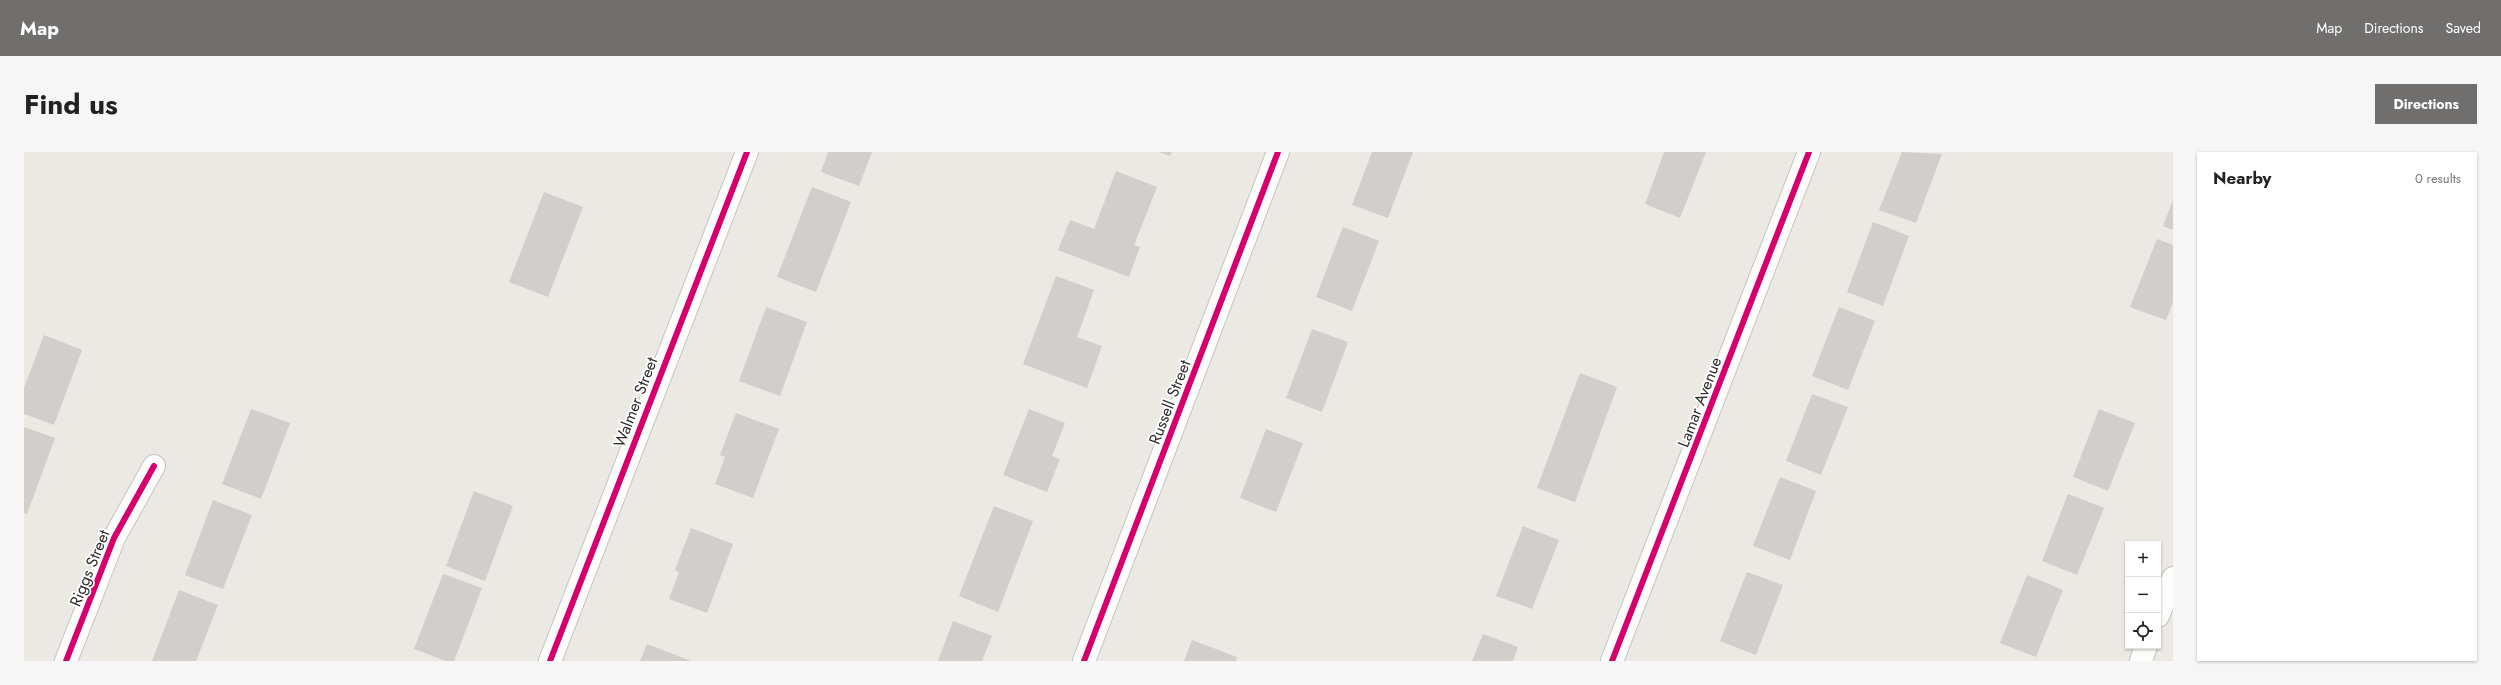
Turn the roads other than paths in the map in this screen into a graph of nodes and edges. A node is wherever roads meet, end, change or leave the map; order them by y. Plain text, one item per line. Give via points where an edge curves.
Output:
1 (747, 152) edge
2 (1278, 152) edge
3 (1809, 152) edge
4 (154, 466) dead end
5 (2173, 578) edge
6 (2159, 613) edge
7 (2145, 649) edge
8 (66, 661) edge
9 (550, 661) edge
10 (1084, 661) edge
11 (1612, 661) edge
12 (2141, 661) edge

1 - 9 street, Walmer Street
2 - 10 street, Russell Street
3 - 11 street, Lamar Avenue
4 - 8 street, Riggs Street via 114,538
5 - 6 street
7 - 12 street

